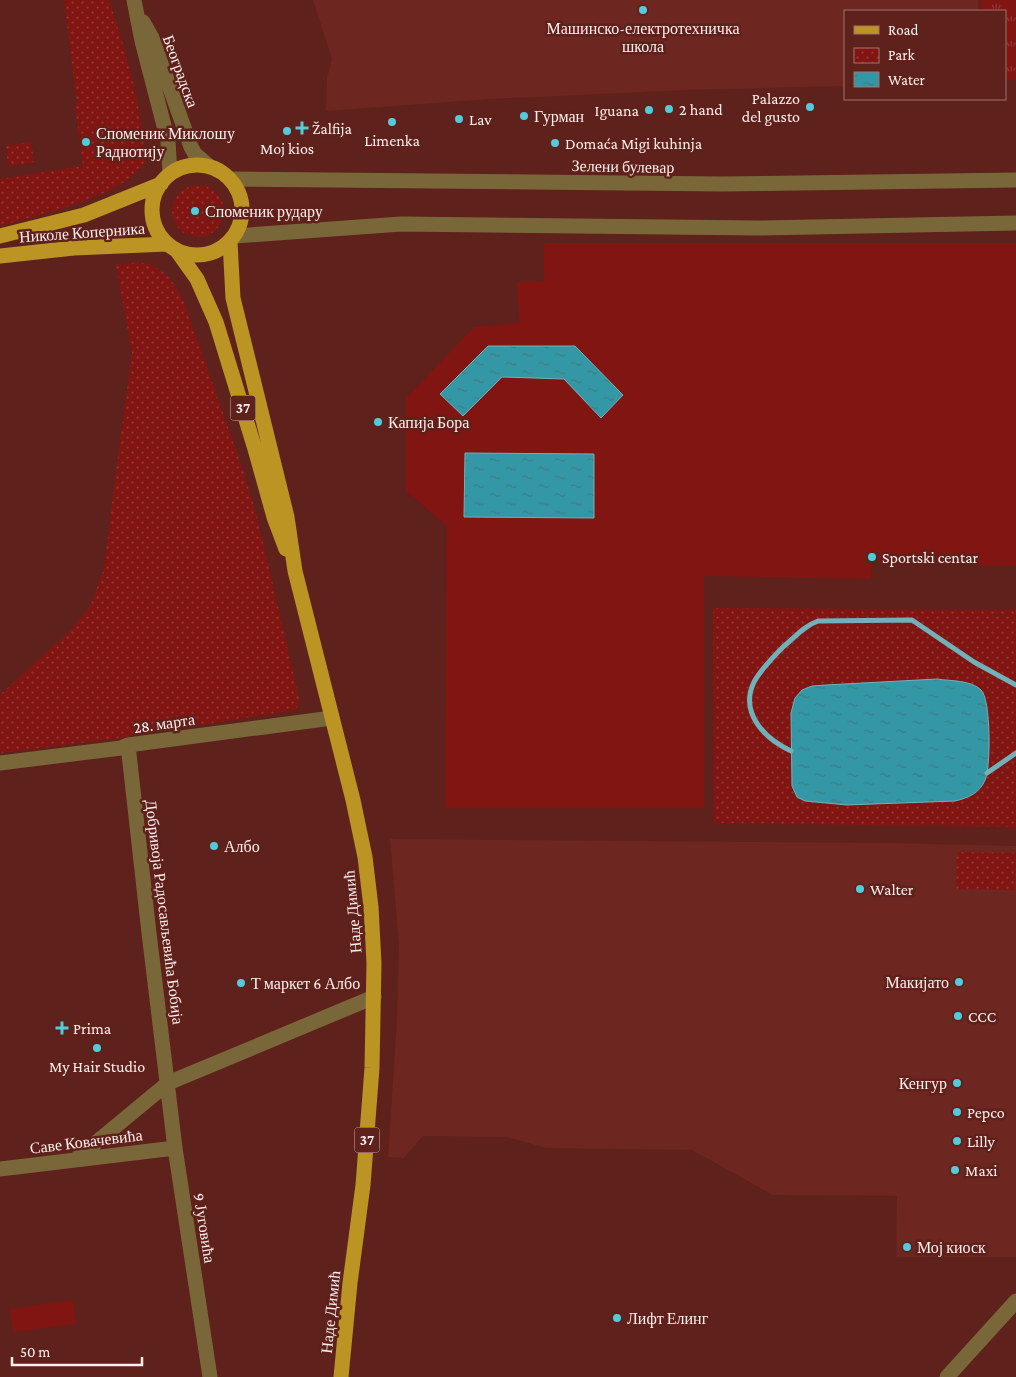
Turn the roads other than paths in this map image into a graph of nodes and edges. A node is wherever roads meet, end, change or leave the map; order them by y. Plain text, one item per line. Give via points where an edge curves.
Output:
1 (136, 6) edge
2 (209, 166) junction
3 (165, 179) junction
4 (230, 179) junction
5 (1016, 180) edge
6 (1016, 223) edge
7 (0, 236) edge
8 (233, 239) junction
9 (172, 248) junction
10 (0, 256) edge
11 (295, 571) junction
12 (332, 718) junction
13 (128, 745) junction
14 (0, 763) edge
15 (374, 997) junction
16 (168, 1083) junction
17 (175, 1148) junction
18 (75, 1160) junction
19 (0, 1169) edge
20 (1016, 1301) edge
21 (210, 1377) edge
22 (342, 1377) edge
23 (946, 1377) edge

1 - 2 street, Београдска via 152,38 191,147
1 - 3 street, Београдска via 168,141
2 - 3 main road via 188,166
2 - 4 main road
3 - 7 main road, Николе Коперника via 84,215
3 - 9 main road, 37 via 152,204 152,219 158,233
4 - 5 street, Зелени булевар via 721,184
4 - 8 main road, 37 via 243,206 241,222
6 - 8 street via 758,228 401,224
8 - 9 main road via 220,250 202,256
8 - 11 main road, 37 via 233,298 287,516
9 - 10 main road, Николе Коперника via 74,248
9 - 11 main road, 37 via 197,279 216,322 274,517
11 - 12 main road, Наде Димић / 37
12 - 13 street, 28. марта
12 - 15 main road, Наде Димић / 37 via 365,857
13 - 14 street, 28. марта
13 - 16 street, Добривоја Радосављевића Бобија
15 - 16 street
15 - 22 main road, Наде Димић / 37 via 368,1136
16 - 17 street, 9 Југовића
16 - 18 street
17 - 18 street, Саве Ковачевића
17 - 21 street, 9 Југовића
18 - 19 street, Саве Ковачевића
20 - 23 street

